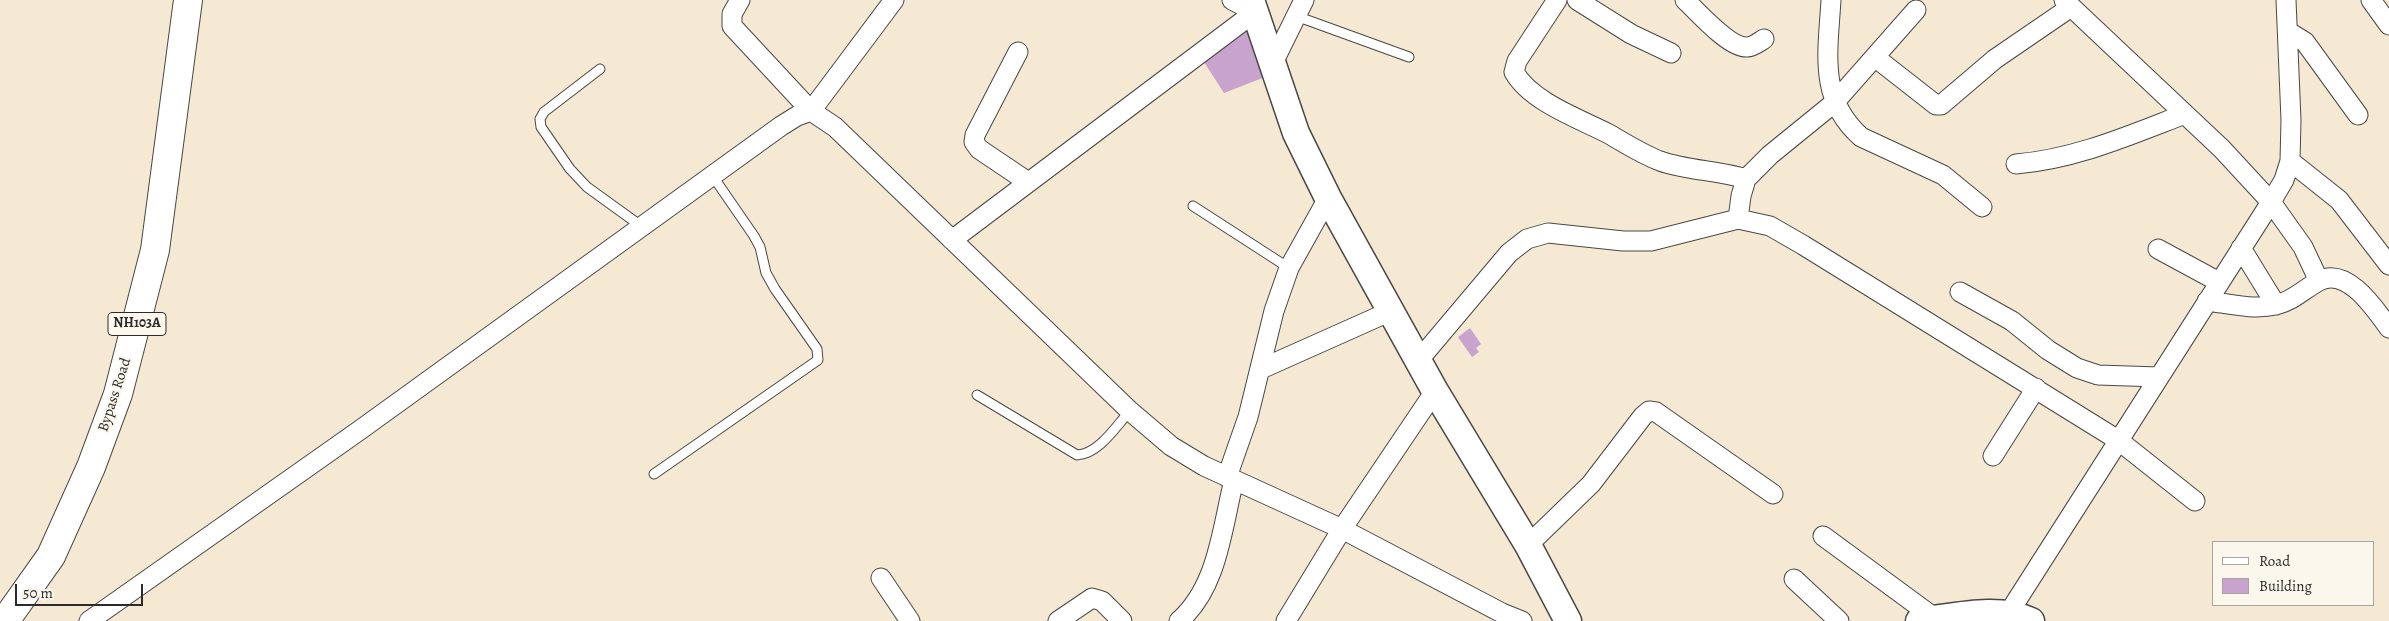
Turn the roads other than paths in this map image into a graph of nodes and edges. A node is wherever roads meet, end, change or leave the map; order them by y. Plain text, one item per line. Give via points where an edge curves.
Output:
1 (188, 0) edge
2 (740, 0) edge
3 (894, 0) edge
4 (1557, 0) edge
5 (1577, 0) edge
6 (1685, 0) edge
7 (1816, 0) edge
8 (2286, 0) edge
9 (2371, 0) edge
10 (2067, 3) edge
11 (1246, 4) edge
12 (1831, 7) edge
13 (1300, 8) edge
14 (1916, 10) dead end
15 (2389, 25) edge
16 (2289, 32) junction
17 (1764, 39) dead end
18 (1018, 52) dead end
19 (1671, 53) dead end
20 (1408, 57) dead end
21 (1876, 58) junction
22 (1272, 65) junction
23 (600, 69) dead end
24 (1834, 103) junction
25 (811, 112) junction
26 (2185, 114) junction
27 (2358, 115) dead end
28 (2290, 161) junction
29 (2016, 164) dead end
30 (712, 175) junction
31 (1746, 179) junction
32 (1028, 182) junction
33 (1328, 198) junction
34 (2270, 202) junction
35 (1193, 206) dead end
36 (1982, 207) dead end
37 (1738, 219) junction
38 (641, 226) junction
39 (952, 240) junction
40 (2241, 248) junction
41 (2158, 249) dead end
42 (2389, 265) edge
43 (1289, 268) junction
44 (2319, 281) junction
45 (2219, 282) junction
46 (1960, 292) dead end
47 (2207, 301) junction
48 (2276, 305) junction
49 (1390, 311) junction
50 (2389, 328) edge
51 (1418, 361) junction
52 (1260, 369) junction
53 (2158, 377) junction
54 (2036, 388) junction
55 (1434, 391) junction
56 (977, 395) dead end
57 (1130, 411) junction
58 (2118, 440) junction
59 (1993, 456) dead end
60 (654, 474) dead end
61 (1231, 479) junction
62 (1773, 494) dead end
63 (2195, 501) dead end
64 (1342, 530) junction
65 (1823, 536) dead end
66 (1528, 545) junction
67 (880, 578) dead end
68 (1794, 579) dead end
69 (2020, 618) edge
70 (1928, 620) edge
71 (4, 621) edge
72 (89, 621) edge
73 (910, 621) edge
74 (1058, 621) edge
75 (1122, 621) edge
76 (1179, 621) edge
77 (1286, 621) edge
78 (1522, 621) edge
79 (1568, 621) edge
80 (1839, 621) edge

1 - 71 highway, Bypass Road / NH103A via 155,250 118,394 91,467 51,556
2 - 25 street via 732,14 732,26
3 - 25 street
4 - 31 street via 1517,62 1514,72 1520,82 1562,111 1653,158
5 - 19 street via 1631,34
6 - 17 street via 1739,46 1748,48
7 - 12 street
8 - 16 street
9 - 15 street
10 - 21 street via 1941,105 1936,105
10 - 26 street
11 - 22 main road
11 - 32 street
12 - 24 street via 1828,80
13 - 20 lane
13 - 22 street
14 - 21 street
16 - 27 street via 2305,42
16 - 28 street
18 - 32 street via 974,142 979,149
21 - 24 street
22 - 33 main road via 1296,133
23 - 38 lane via 544,112 540,119 541,128 587,187
24 - 31 street via 1770,154
24 - 36 street via 1861,137 1943,175
25 - 30 street via 781,126
25 - 39 street via 835,127
26 - 29 street via 2073,155
26 - 34 street
28 - 34 street via 2284,180
28 - 42 street via 2339,200
30 - 38 street
30 - 60 lane via 754,236 774,289 818,349 818,360
31 - 37 street
32 - 39 street
33 - 43 street
33 - 49 main road
34 - 40 street
34 - 44 street via 2303,247
35 - 43 lane
37 - 51 street via 1651,241 1548,234 1527,240 1509,253
37 - 54 street via 1770,226
38 - 72 street
39 - 57 street
40 - 45 street
40 - 48 street
41 - 45 street
43 - 52 street via 1274,311
44 - 48 street via 2296,297
44 - 50 street via 2330,277 2341,279 2361,294
45 - 47 street
46 - 53 street via 2012,321 2077,368 2098,375
47 - 48 street via 2255,307
47 - 53 street
49 - 51 main road
49 - 52 street
51 - 55 main road
52 - 61 street
53 - 58 street
54 - 58 street
54 - 59 street
55 - 64 street
55 - 66 main road
56 - 57 lane via 1077,455 1095,448
57 - 61 street via 1171,446
58 - 63 street
58 - 69 street
61 - 64 street
61 - 76 street via 1212,570 1203,594
62 - 66 street via 1656,412 1649,411 1591,484
64 - 77 street
64 - 78 street
65 - 70 street
66 - 79 main road
67 - 73 street
68 - 80 street
69 - 70 main road via 1971,615
74 - 75 street via 1092,598 1102,601

